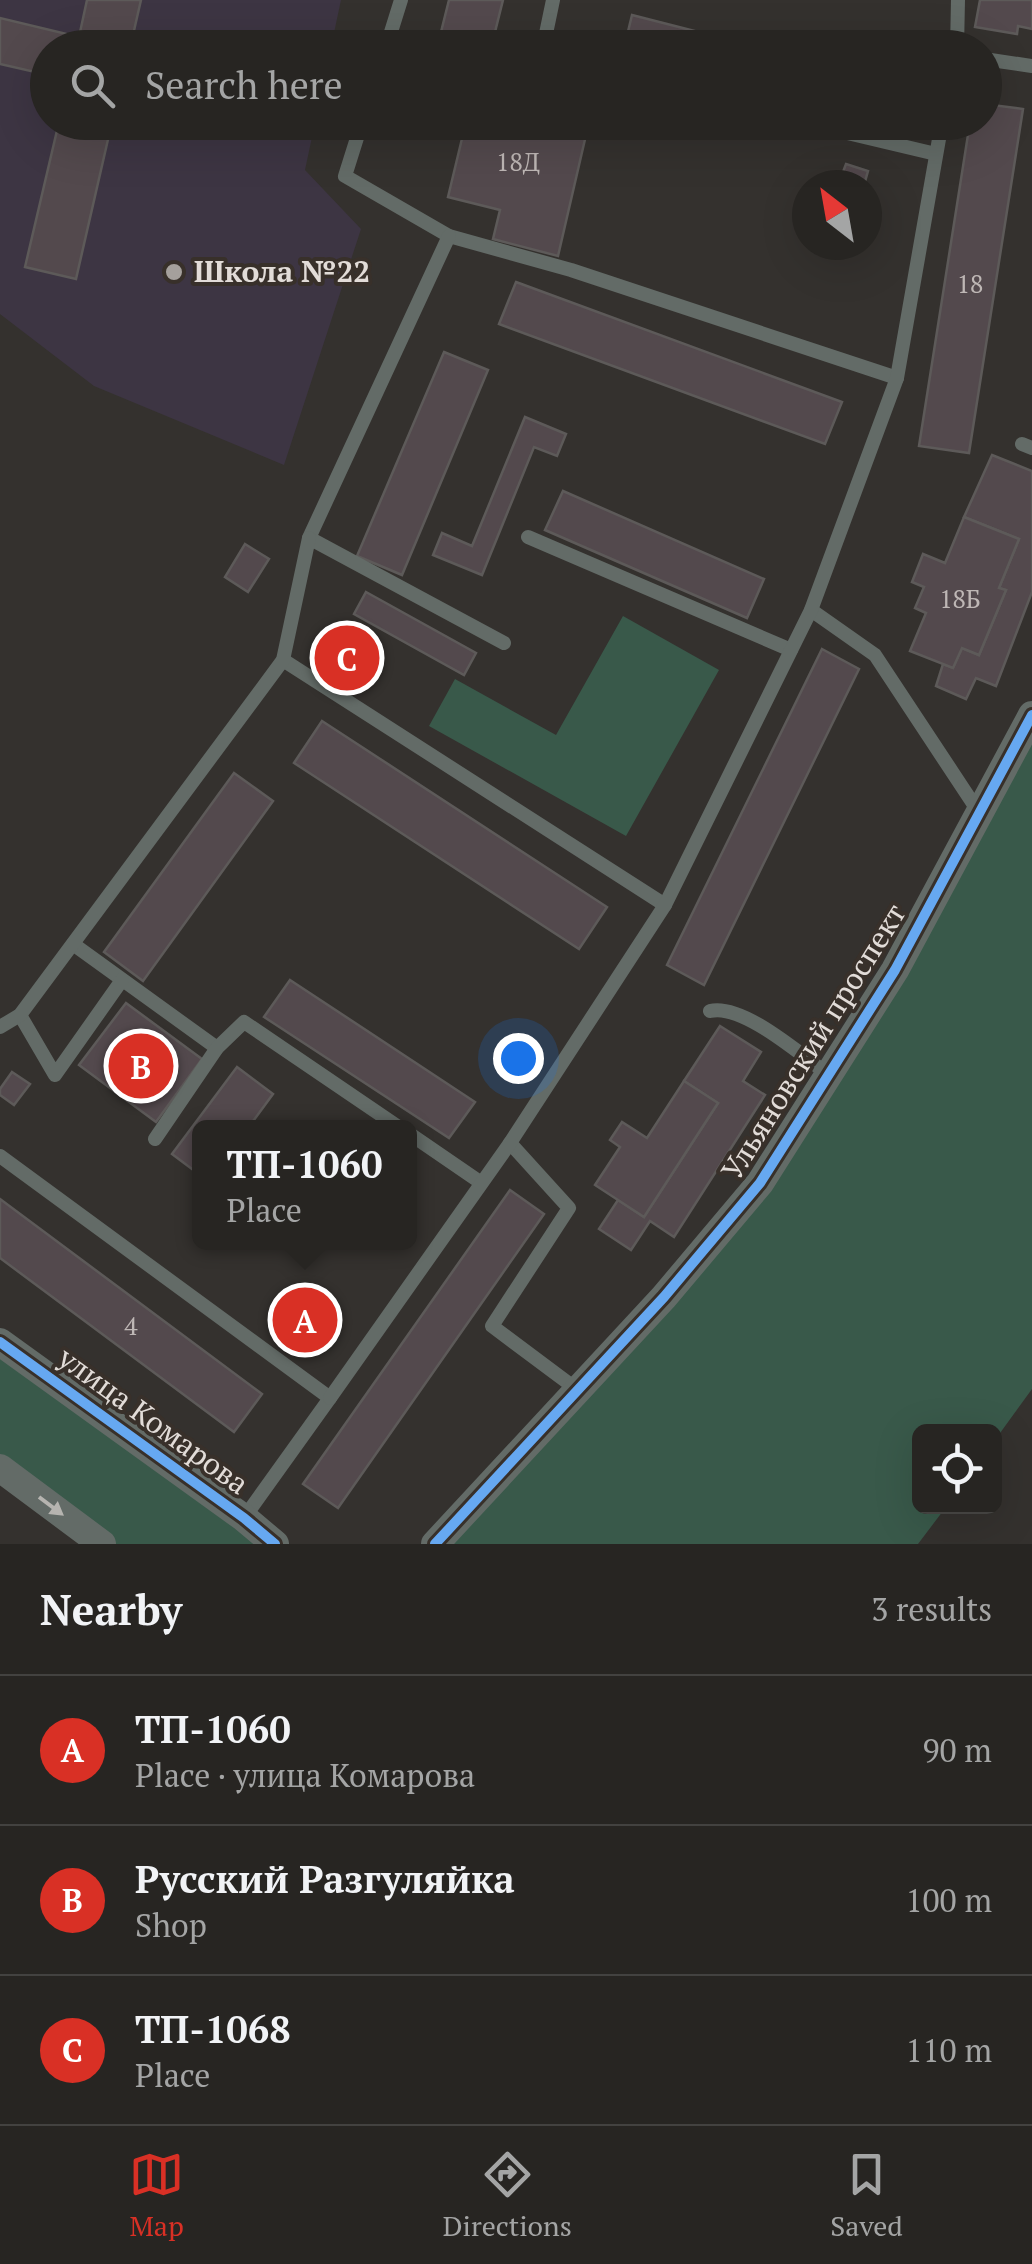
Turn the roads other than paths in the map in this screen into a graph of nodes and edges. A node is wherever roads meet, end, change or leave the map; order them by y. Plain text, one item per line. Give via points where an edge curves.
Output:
1 (402, 0) edge
2 (553, 0) edge
3 (958, 0) edge
4 (392, 30) edge
5 (547, 30) edge
6 (957, 30) edge
7 (1002, 62) edge
8 (1032, 66) edge
9 (356, 140) edge
10 (877, 140) edge
11 (939, 140) edge
12 (936, 154) junction
13 (448, 236) junction
14 (897, 378) junction
15 (528, 536) dead end
16 (308, 538) junction
17 (811, 610) junction
18 (504, 644) dead end
19 (790, 650) junction
20 (283, 660) junction
21 (1032, 715) edge
22 (978, 810) junction
23 (666, 905) junction
24 (73, 944) junction
25 (122, 980) junction
26 (710, 1011) dead end
27 (20, 1015) junction
28 (0, 1027) edge
29 (217, 1048) junction
30 (830, 1075) junction
31 (388, 1120) edge
32 (155, 1139) dead end
33 (417, 1139) edge
34 (510, 1143) junction
35 (0, 1156) edge
36 (480, 1182) junction
37 (0, 1342) edge
38 (579, 1392) junction
39 (330, 1398) junction
40 (0, 1468) edge
41 (244, 1518) junction
42 (102, 1544) edge
43 (275, 1544) edge
44 (435, 1544) edge

1 - 4 lane
2 - 5 lane
3 - 6 lane
7 - 8 lane
9 - 13 lane via 345,176
10 - 12 lane
11 - 12 lane
12 - 14 lane
13 - 14 lane
13 - 16 lane
14 - 17 lane
15 - 19 lane
16 - 18 lane
16 - 20 lane
17 - 19 lane
17 - 22 lane via 875,654
19 - 23 lane
20 - 23 lane
20 - 24 lane
21 - 22 street, Ульяновский проспект
22 - 30 street, Ульяновский проспект via 895,970
23 - 34 lane
24 - 25 lane
24 - 27 lane
25 - 27 lane via 54,1075
25 - 29 lane
26 - 30 lane via 723,1008 747,1018
27 - 28 lane
29 - 31 lane via 244,1022
29 - 32 lane
30 - 38 street, Ульяновский проспект via 760,1184
33 - 36 lane
34 - 36 lane
34 - 38 lane via 569,1208 492,1326
35 - 39 lane
36 - 39 lane
37 - 41 street, улица Комарова
38 - 44 street, Ульяновский проспект
39 - 41 lane
40 -> 42 street
41 - 43 street, улица Комарова

